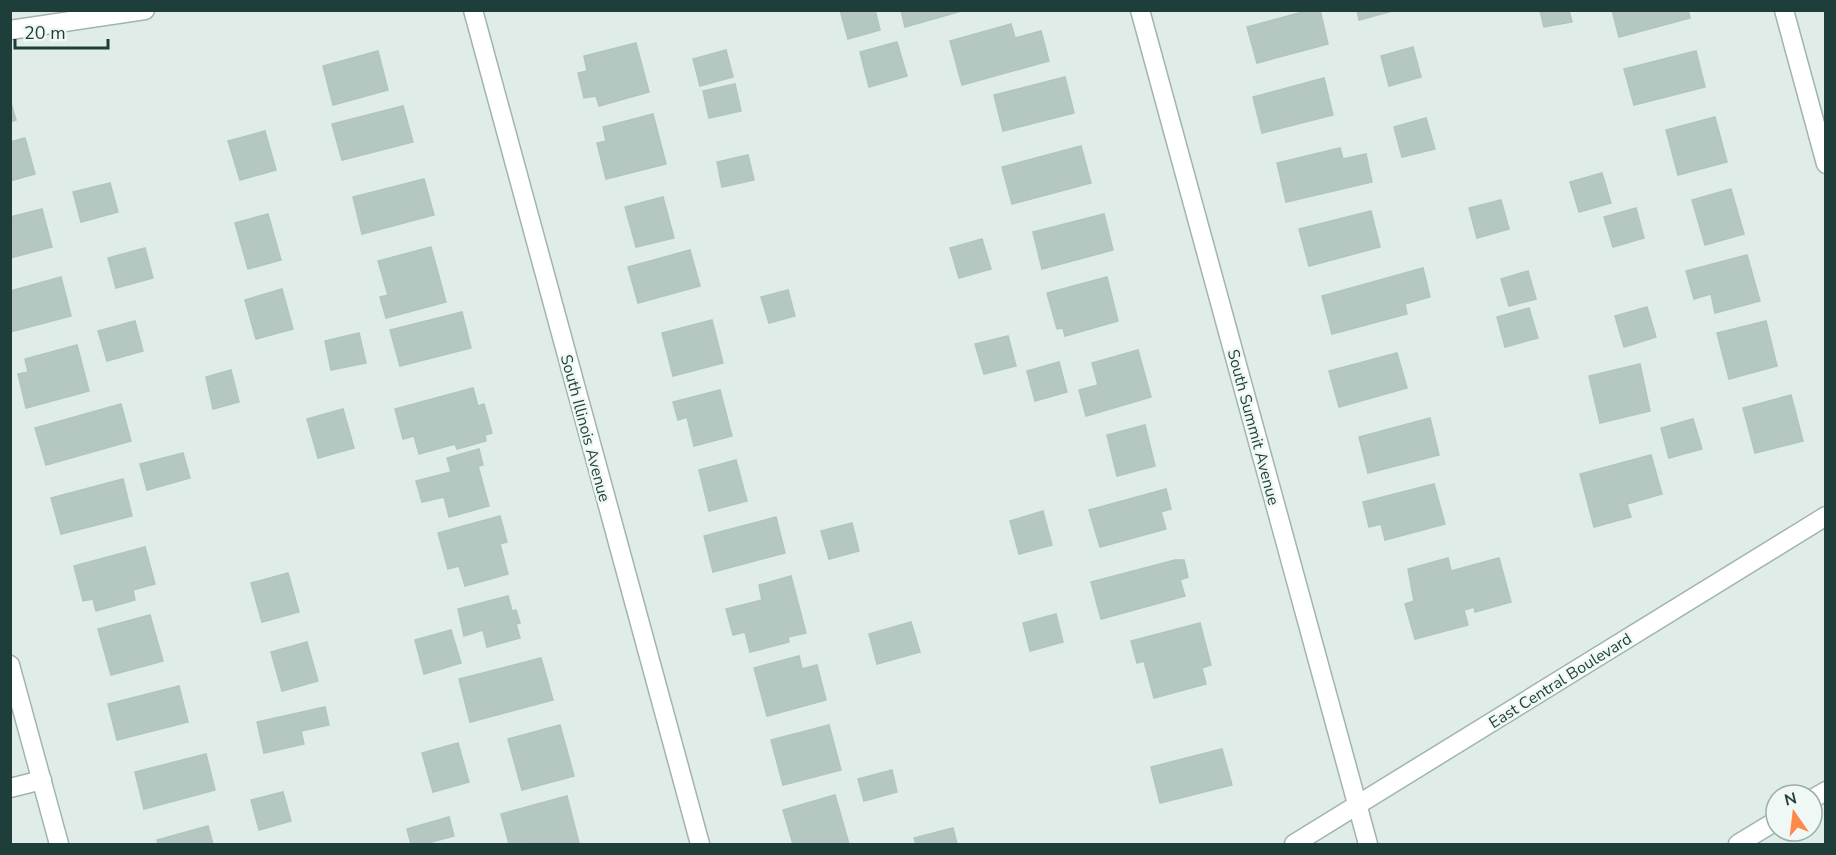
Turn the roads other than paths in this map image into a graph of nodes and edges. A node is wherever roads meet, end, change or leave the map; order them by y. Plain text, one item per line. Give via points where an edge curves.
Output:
1 (144, 10) edge
2 (473, 10) edge
3 (1140, 10) edge
4 (1784, 10) edge
5 (10, 30) edge
6 (1826, 164) edge
7 (1826, 516) edge
8 (10, 665) edge
9 (42, 780) junction
10 (10, 788) edge
11 (1358, 805) junction
12 (1764, 828) edge
13 (59, 844) edge
14 (700, 844) edge
15 (1294, 844) edge
16 (1368, 844) edge
17 (1738, 844) edge

1 - 5 street
2 - 14 street, South Illinois Avenue
3 - 11 street, South Summit Avenue
4 - 6 street
7 - 11 street, East Central Boulevard
8 - 9 street
9 - 10 street
9 - 13 street
11 - 15 street, East Central Boulevard
11 - 16 street, South Summit Avenue
12 - 17 street

